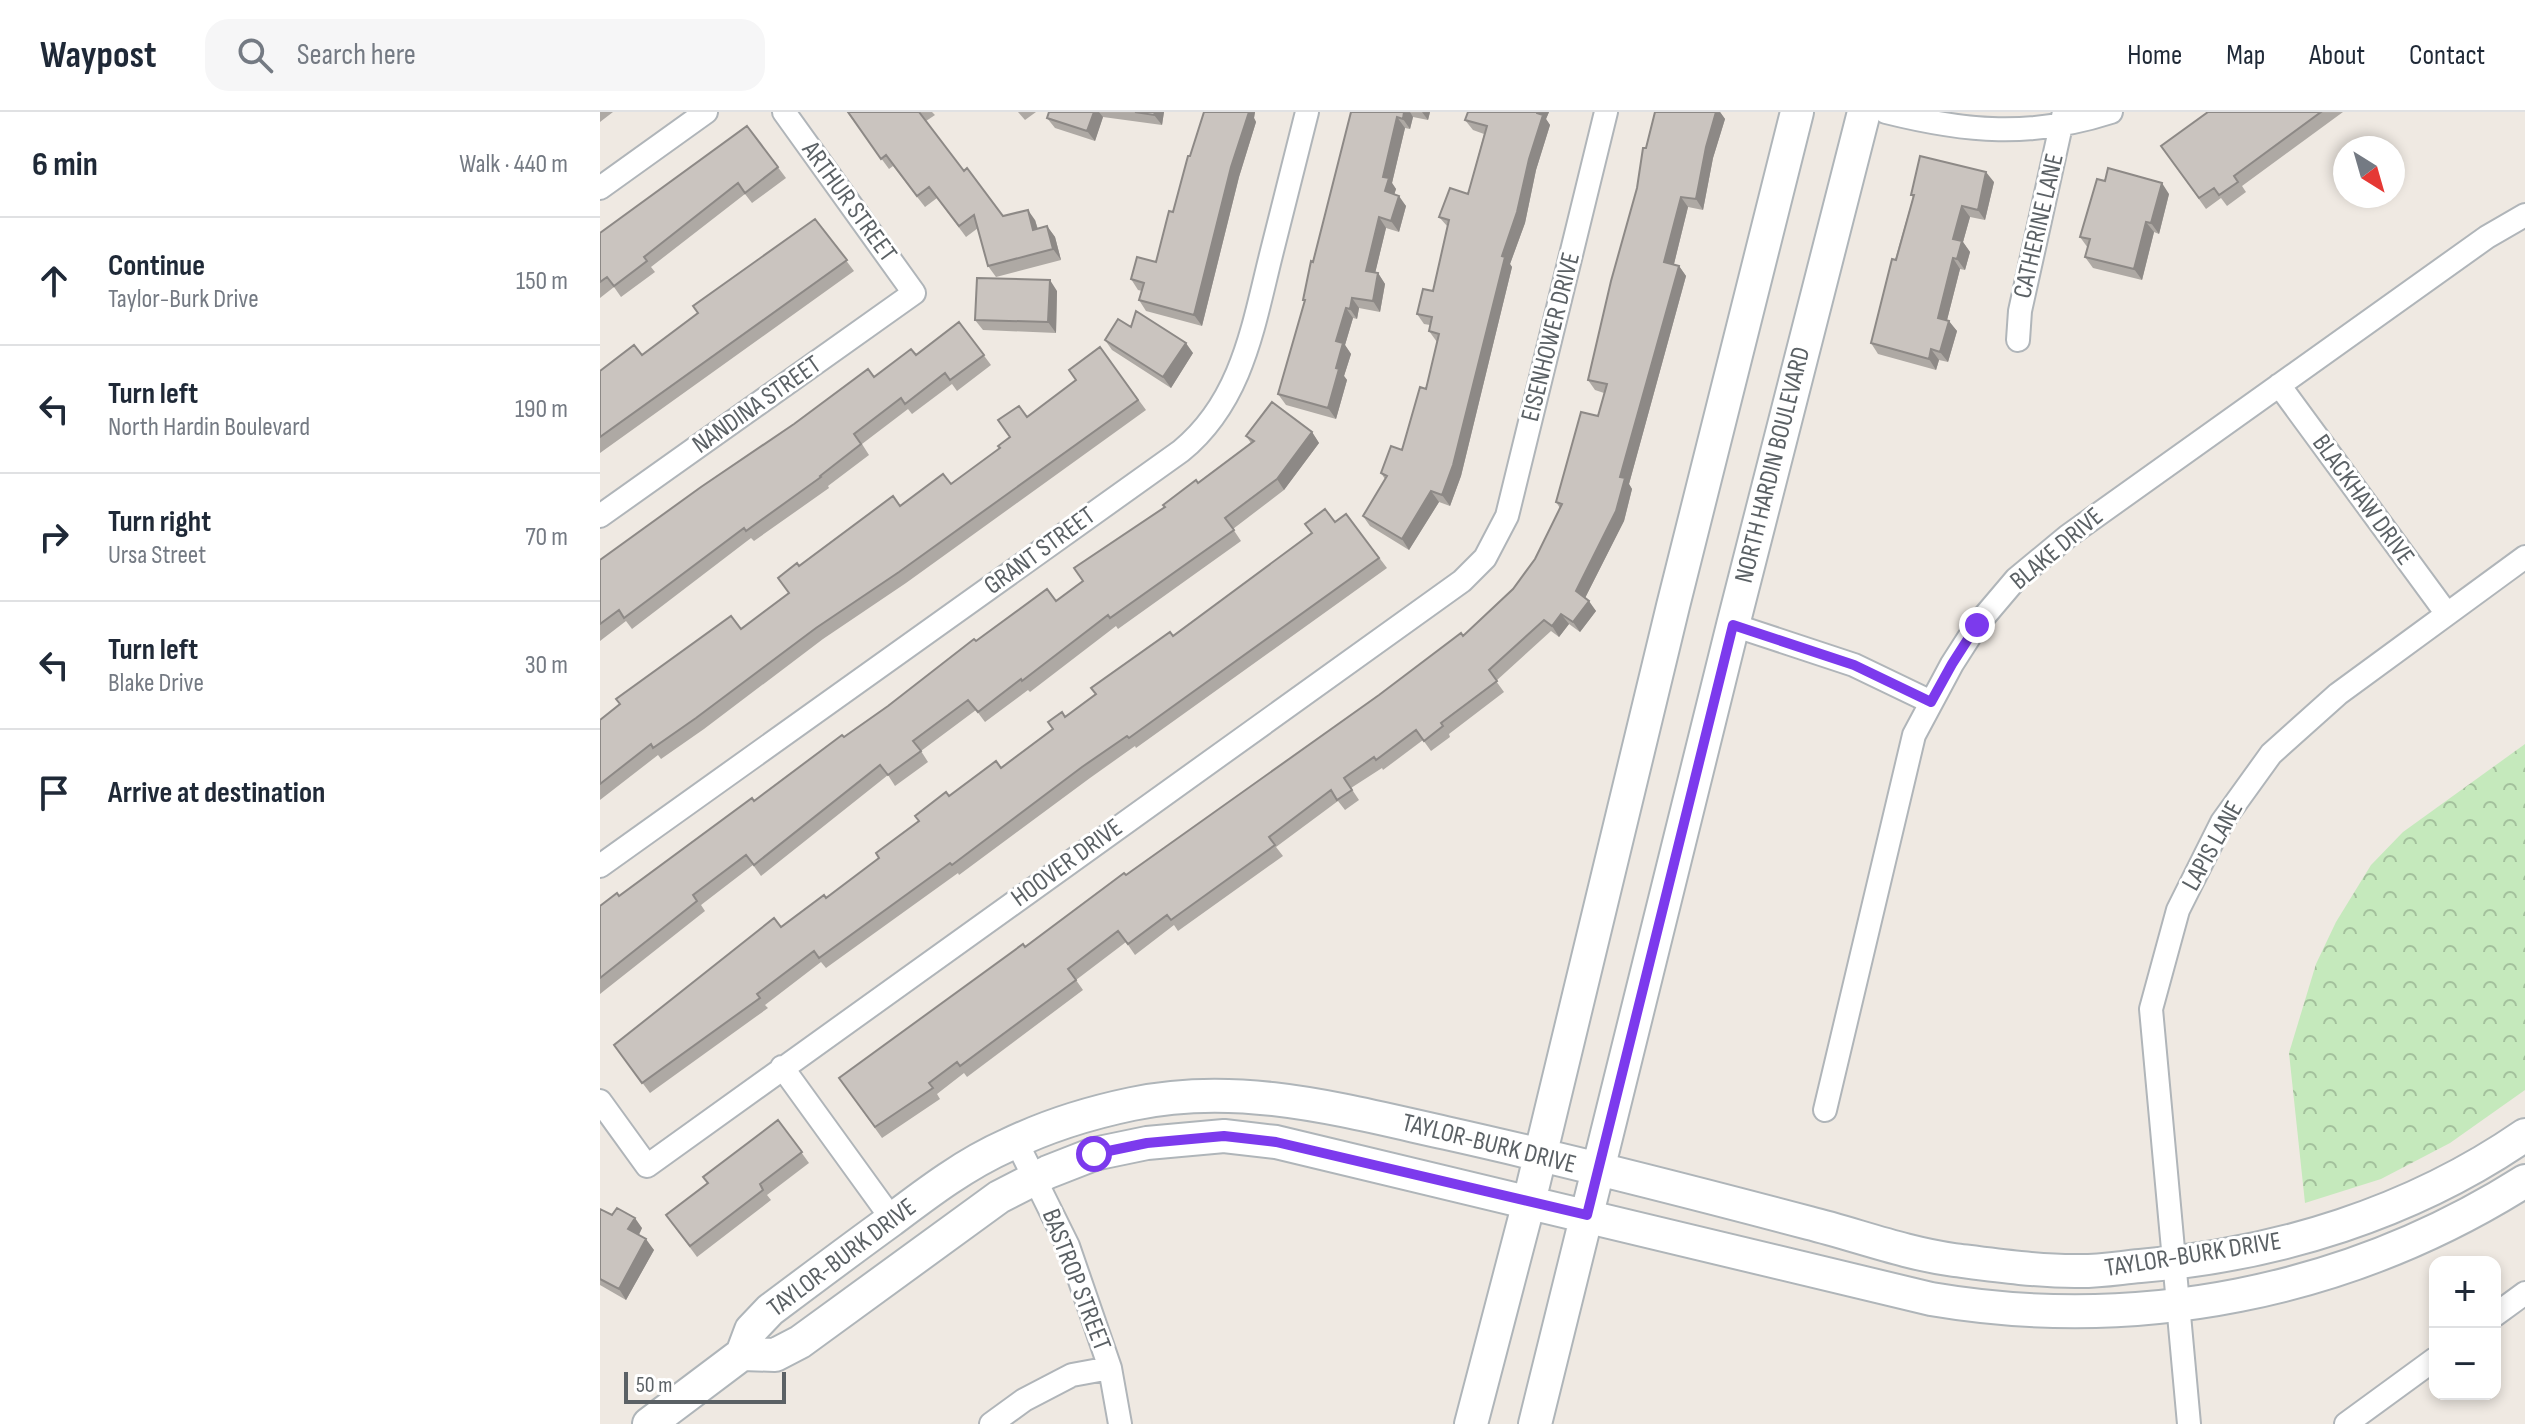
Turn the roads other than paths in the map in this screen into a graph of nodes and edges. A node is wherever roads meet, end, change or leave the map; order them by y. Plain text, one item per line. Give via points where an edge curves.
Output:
1 (706, 112) edge
2 (784, 112) edge
3 (1307, 112) edge
4 (1606, 112) edge
5 (1797, 112) edge
6 (1864, 112) edge
7 (1886, 112) edge
8 (2111, 112) edge
9 (2063, 119) edge
10 (600, 188) edge
11 (2525, 215) edge
12 (914, 293) joint
13 (2018, 340) dead end
14 (2279, 385) junction
15 (600, 516) edge
16 (2525, 557) edge
17 (1485, 558) joint
18 (2447, 614) junction
19 (1733, 625) junction
20 (1931, 702) junction
21 (600, 866) edge
22 (782, 1067) junction
23 (600, 1101) edge
24 (1825, 1110) dead end
25 (2525, 1135) edge
26 (1016, 1141) junction
27 (1540, 1154) junction
28 (1597, 1170) junction
29 (1035, 1179) junction
30 (2525, 1181) edge
31 (1529, 1202) junction
32 (1587, 1215) junction
33 (892, 1219) junction
34 (2174, 1263) junction
35 (2525, 1293) edge
36 (2177, 1307) junction
37 (2501, 1311) edge
38 (742, 1354) junction
39 (2429, 1363) edge
40 (1110, 1368) junction
41 (649, 1424) edge
42 (991, 1424) edge
43 (1120, 1424) edge
44 (1471, 1424) edge
45 (1535, 1424) edge
46 (2189, 1424) edge
47 (2346, 1424) edge

1 - 10 street
2 - 12 street, ARTHUR STREET
3 - 21 street, GRANT STREET via 1247,351 1230,392 1206,429
4 - 17 street, EISENHOWER DRIVE via 1507,516
5 - 27 street
6 - 19 street, NORTH HARDIN BOULEVARD
7 - 9 street via 1954,128 2002,130
8 - 9 street
9 - 13 street, CATHERINE LANE
11 - 14 street, BLAKE DRIVE
12 - 15 street, NANDINA STREET
14 - 18 street, BLACKHAW DRIVE
14 - 20 street, BLAKE DRIVE via 2016,579 1977,625
16 - 18 street, LAPIS LANE
17 - 22 street, HOOVER DRIVE via 1462,581
18 - 34 street, LAPIS LANE via 2338,694 2271,754 2222,822 2178,910 2151,1009
19 - 20 street via 1854,665
19 - 28 street, NORTH HARDIN BOULEVARD
20 - 24 street, BLAKE DRIVE via 1914,735
22 - 23 street, HOOVER DRIVE via 647,1166
22 - 33 street
25 - 34 street, TAYLOR-BURK DRIVE via 2470,1169 2361,1220 2249,1251
26 - 27 street, TAYLOR-BURK DRIVE via 1057,1123 1134,1103 1233,1095 1354,1111
26 - 29 street, BASTROP STREET
26 - 33 street, TAYLOR-BURK DRIVE via 959,1172
27 - 28 street, TAYLOR-BURK DRIVE
27 - 31 street
28 - 32 street, NORTH HARDIN BOULEVARD
28 - 34 street, TAYLOR-BURK DRIVE via 1949,1259 2077,1271
29 - 31 street, TAYLOR-BURK DRIVE via 1094,1154 1224,1136 1276,1142
29 - 38 street, TAYLOR-BURK DRIVE via 999,1197 800,1342 775,1355
29 - 40 street, BASTROP STREET via 1068,1246
30 - 36 street, TAYLOR-BURK DRIVE via 2386,1253 2289,1285
31 - 32 street, TAYLOR-BURK DRIVE
31 - 44 street
32 - 36 street, TAYLOR-BURK DRIVE via 1976,1307 2064,1312
32 - 45 street, NORTH HARDIN BOULEVARD
33 - 38 street, TAYLOR-BURK DRIVE via 770,1310 751,1330
34 - 36 street, LAPIS LANE
35 - 37 street
36 - 46 street, LAPIS LANE
38 - 41 street, TAYLOR-BURK DRIVE
39 - 47 street
40 - 42 street via 1072,1375
40 - 43 street, BASTROP STREET

